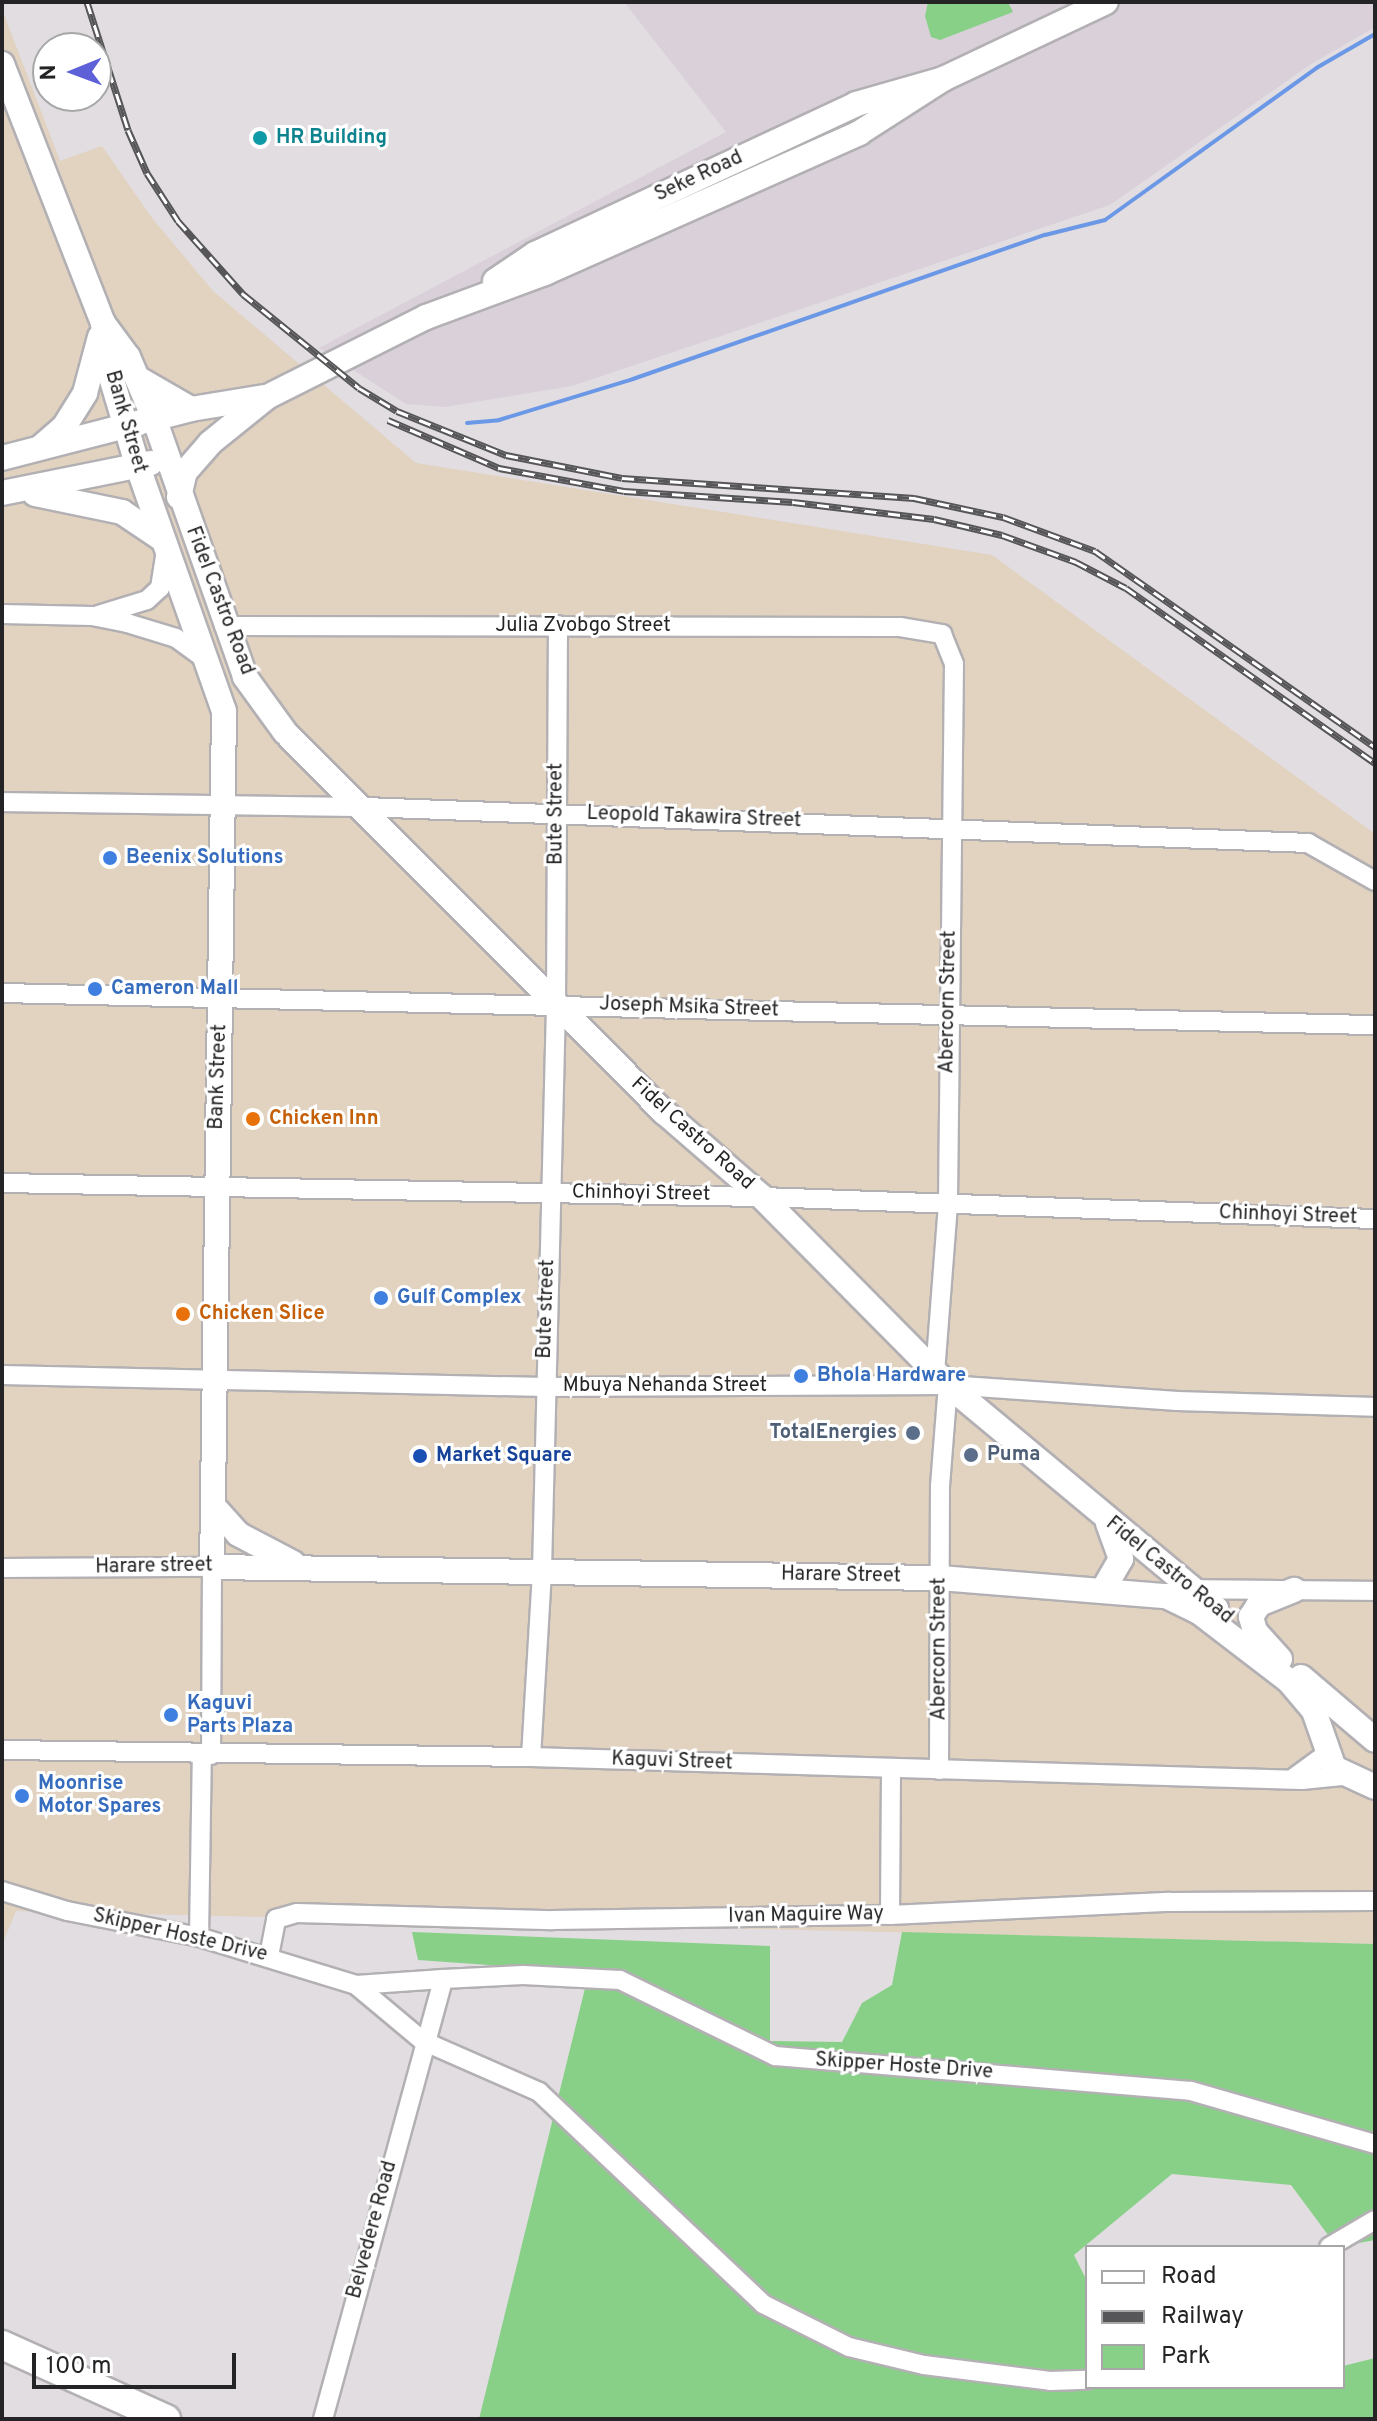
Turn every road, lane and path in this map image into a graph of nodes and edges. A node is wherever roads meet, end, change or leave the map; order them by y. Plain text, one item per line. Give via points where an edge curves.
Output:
1 (1106, 2) edge
2 (2, 64) edge
3 (103, 323) junction
4 (137, 378) junction
5 (267, 397) junction
6 (191, 409) junction
7 (154, 418) junction
8 (127, 427) junction
9 (210, 443) junction
10 (39, 448) junction
11 (2, 458) edge
12 (166, 458) junction
13 (138, 467) junction
14 (14, 493) edge
15 (179, 497) junction
16 (164, 545) junction
17 (2, 614) edge
18 (92, 616) junction
19 (558, 625) junction
20 (224, 626) junction
21 (942, 634) joint
22 (204, 658) junction
23 (2, 802) edge
24 (226, 805) junction
25 (364, 807) junction
26 (557, 814) junction
27 (951, 827) junction
28 (1375, 881) edge
29 (2, 993) edge
30 (221, 998) junction
31 (556, 1004) junction
32 (949, 1016) junction
33 (1375, 1025) edge
34 (2, 1183) edge
35 (216, 1186) junction
36 (550, 1193) junction
37 (762, 1197) junction
38 (948, 1204) junction
39 (1375, 1219) edge
40 (2, 1375) edge
41 (941, 1378) junction
42 (212, 1379) junction
43 (545, 1387) junction
44 (1375, 1407) edge
45 (214, 1507) junction
46 (1108, 1523) junction
47 (212, 1567) junction
48 (2, 1568) edge
49 (305, 1568) junction
50 (542, 1570) junction
51 (940, 1578) junction
52 (1190, 1588) junction
53 (1103, 1590) junction
54 (1294, 1590) junction
55 (1375, 1591) edge
56 (1166, 1596) junction
57 (1280, 1659) junction
58 (1355, 1721) junction
59 (1375, 1740) edge
60 (1325, 1746) junction
61 (2, 1750) edge
62 (206, 1755) junction
63 (531, 1757) junction
64 (891, 1769) junction
65 (939, 1770) junction
66 (1363, 1777) edge
67 (1292, 1779) junction
68 (2, 1891) edge
69 (1375, 1901) edge
70 (890, 1915) junction
71 (199, 1937) junction
72 (269, 1956) junction
73 (443, 1979) junction
74 (356, 1985) junction
75 (423, 2041) junction
76 (1375, 2144) edge
77 (1375, 2220) edge
78 (1332, 2245) edge
79 (2, 2345) edge
80 (1085, 2380) edge
81 (166, 2419) edge
82 (323, 2419) edge

1 - 5 main road, Seke Road via 943,79 856,104 535,254 468,300
2 - 3 main road
3 - 4 main road, Fidel Castro Road
3 - 8 main road, Bank Street via 109,370
3 - 10 main road via 85,393 64,427
4 - 6 main road
4 - 7 main road, Fidel Castro Road
5 - 6 main road
5 - 9 main road
6 - 7 main road
7 - 8 main road
7 - 12 main road, Fidel Castro Road
8 - 10 main road
8 - 13 main road, Bank Street
9 - 12 main road
9 - 15 main road via 185,472
10 - 11 main road
12 - 13 main road
12 - 15 main road, Fidel Castro Road
13 - 14 main road
13 - 16 main road, Bank Street
14 - 16 main road via 122,512
15 - 20 main road, Fidel Castro Road
16 - 18 street via 160,588 147,600
16 - 22 main road, Bank Street
17 - 18 street
18 - 22 street via 157,630
19 - 20 street, Julia Zvobgo Street
19 - 21 street, Julia Zvobgo Street via 900,627
19 - 26 street, Bute Street
20 - 25 main road, Fidel Castro Road via 245,677 285,732
21 - 27 street, Abercorn Street via 954,664
22 - 24 main road, Bank Street via 224,711
23 - 24 street, Leopold Takawira Street
24 - 25 street, Leopold Takawira Street
24 - 30 main road, Bank Street
25 - 26 street, Leopold Takawira Street
25 - 31 main road, Fidel Castro Road
26 - 27 street, Leopold Takawira Street
26 - 31 street, Bute Street
27 - 28 street, Leopold Takawira Street via 1308,843
27 - 32 street, Abercorn Street
29 - 30 street, Joseph Msika Street
30 - 31 street, Joseph Msika Street
30 - 35 main road, Bank Street
31 - 32 street, Joseph Msika Street
31 - 36 street, Bute street
31 - 37 main road, Fidel Castro Road via 664,1112
32 - 33 street, Joseph Msika Street
32 - 38 street, Abercorn Street
34 - 35 street, Chinhoyi Street
35 - 36 street, Chinhoyi Street
35 - 42 main road, Bank Street
36 - 37 street, Chinhoyi Street
36 - 43 street, Bute street
37 - 38 street, Chinhoyi Street
37 - 41 main road, Fidel Castro Road
38 - 39 street, Chinhoyi Street
38 - 41 street, Abercorn Street
40 - 42 street, Mbuya Nehanda Street
41 - 43 street, Mbuya Nehanda Street
41 - 44 street, Mbuya Nehanda Street via 1177,1401
41 - 46 main road, Fidel Castro Road
41 - 51 street, Abercorn Street
42 - 43 street, Mbuya Nehanda Street
42 - 45 main road, Bank Street
43 - 50 street, Bute street
45 - 47 main road, Bank Street
45 - 49 main road via 266,1553
46 - 52 main road, Fidel Castro Road
46 - 53 main road via 1121,1559
47 - 48 street, Harare street
47 - 49 main road, Harare street
47 - 62 street, Bank Street
49 - 50 main road, Harare Street
50 - 51 main road, Harare Street
50 - 63 street, Bute street
51 - 53 main road, Harare Street
51 - 65 street, Abercorn Street
52 - 54 street, Harare Street
52 - 56 street, Harare Street
52 - 57 main road, Fidel Castro Road
53 - 56 main road, Harare Street
54 - 55 street, Harare Street
54 - 57 main road via 1259,1604 1251,1617 1255,1631
56 - 60 main road, Fidel Castro Road via 1199,1612 1289,1681 1308,1700
57 - 58 main road, Fidel Castro Road
58 - 59 main road, Fidel Castro Road
58 - 60 main road
60 - 66 main road, Fidel Castro Road
60 - 67 street
61 - 62 street, Kaguvi Street
62 - 63 street, Kaguvi Street
62 - 71 street, Bank Street
63 - 64 street, Kaguvi Street
64 - 65 street, Kaguvi Street
64 - 70 street
65 - 67 street, Kaguvi Street
66 - 67 street, Kaguvi Street
68 - 71 street, Skipper Hoste Drive via 67,1911
69 - 70 street, Ivan Maguire Way via 1170,1902
70 - 72 street, Ivan Maguire Way via 553,1920 297,1913 276,1919
71 - 72 street, Skipper Hoste Drive
72 - 74 street, Skipper Hoste Drive
73 - 74 street, Skipper Hoste Drive
73 - 75 street
73 - 76 street, Skipper Hoste Drive via 523,1975 620,1980 775,2056 1191,2091
74 - 75 street, Skipper Hoste Drive
75 - 80 street, Skipper Hoste Drive via 539,2092 763,2304 849,2347 924,2365 1050,2381
75 - 82 street, Belvedere Road
77 - 78 street
79 - 81 highway

